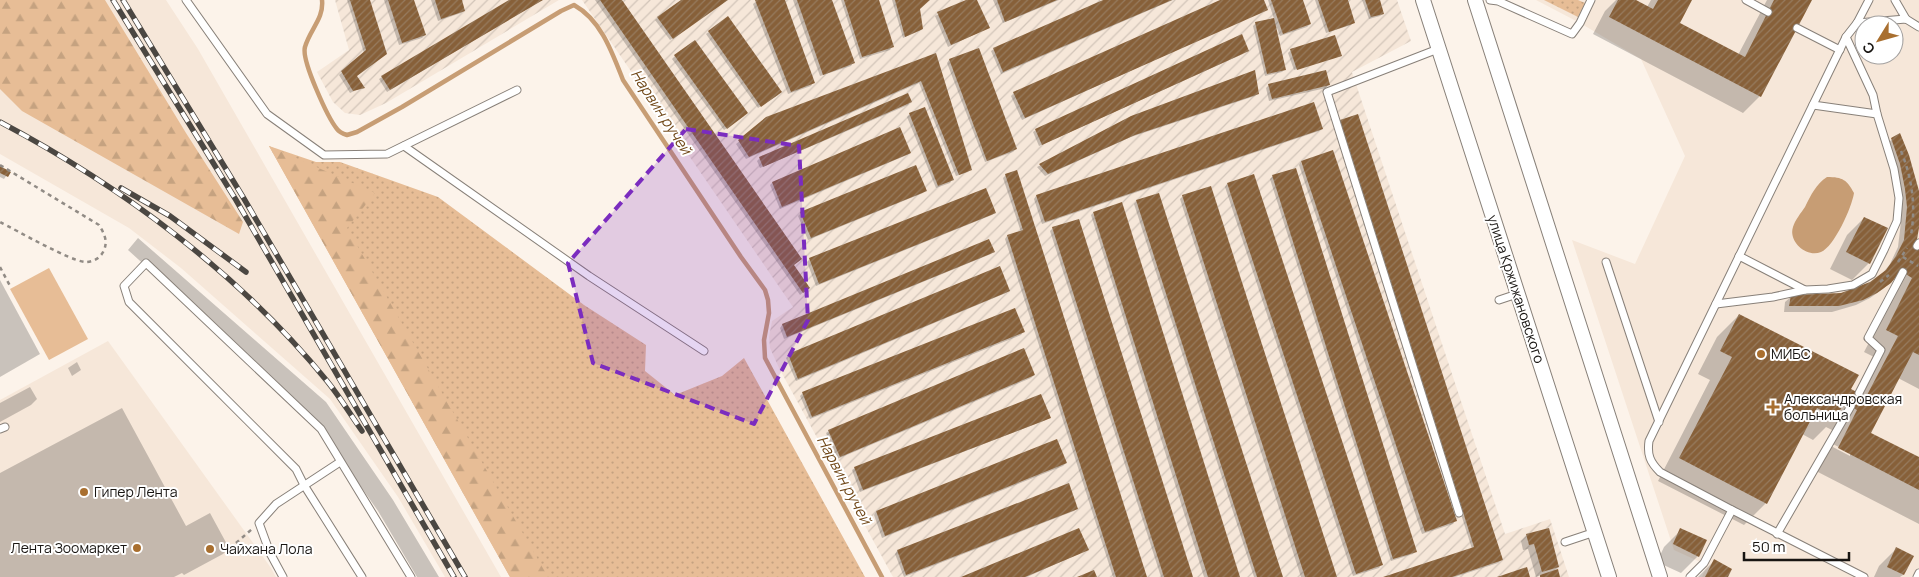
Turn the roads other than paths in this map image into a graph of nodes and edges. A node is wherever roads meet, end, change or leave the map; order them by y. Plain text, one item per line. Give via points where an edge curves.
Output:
1 (186, 0) edge
2 (1423, 0) edge
3 (1490, 0) edge
4 (1591, 0) edge
5 (1746, 0) edge
6 (1870, 0) edge
7 (1895, 0) edge
8 (1479, 1) edge
9 (1768, 12) dead end
10 (1862, 15) edge
11 (1906, 19) joint
12 (1919, 26) edge
13 (1854, 27) edge
14 (1798, 28) dead end
15 (1846, 37) junction
16 (1438, 49) junction
17 (1840, 50) junction
18 (517, 90) dead end
19 (1813, 105) junction
20 (1877, 114) junction
21 (404, 146) junction
22 (1742, 258) junction
23 (1606, 262) dead end
24 (1903, 272) dead end
25 (1805, 290) junction
26 (1517, 294) junction
27 (1499, 300) dead end
28 (1716, 304) junction
29 (704, 351) dead end
30 (1859, 393) dead end
31 (1851, 406) dead end
32 (1658, 422) junction
33 (340, 462) junction
34 (304, 485) junction
35 (1732, 510) junction
36 (1459, 513) dead end
37 (1594, 532) junction
38 (1778, 534) junction
39 (1565, 542) dead end
40 (1919, 573) edge
41 (284, 577) edge
42 (362, 577) edge
43 (411, 577) edge
44 (1609, 577) edge
45 (1660, 577) edge
46 (1690, 577) edge
47 (1864, 577) edge
48 (1917, 577) edge

1 - 21 lane via 267,114 324,155 387,154
2 - 16 street, улица Кржижановского
3 - 4 lane via 1572,34
5 - 9 lane
6 - 10 lane
7 - 11 lane
8 - 45 street
11 - 12 lane
13 - 15 lane
14 - 17 lane
15 - 17 lane
15 - 20 lane via 1873,95
16 - 26 street, улица Кржижановского
16 - 36 lane via 1327,92
17 - 19 lane
18 - 21 lane
19 - 20 lane
19 - 22 lane
20 - 25 lane via 1900,198 1897,222 1872,274 1853,285
21 - 29 lane via 589,276
22 - 25 lane
22 - 28 lane
23 - 32 lane
24 - 30 lane via 1868,338 1882,350
25 - 28 lane
26 - 27 lane
26 - 37 street, улица Кржижановского
28 - 32 lane
31 - 38 lane
32 - 35 lane via 1647,453 1652,464 1660,472
33 - 34 lane
33 - 34 lane via 321,429 146,263 124,286 129,302 296,469
33 - 43 lane
34 - 41 lane via 276,504 259,522 270,553
34 - 42 lane
35 - 38 lane
35 - 46 lane via 1704,563
37 - 39 lane
37 - 44 street, улица Кржижановского
38 - 47 lane
40 - 48 lane

